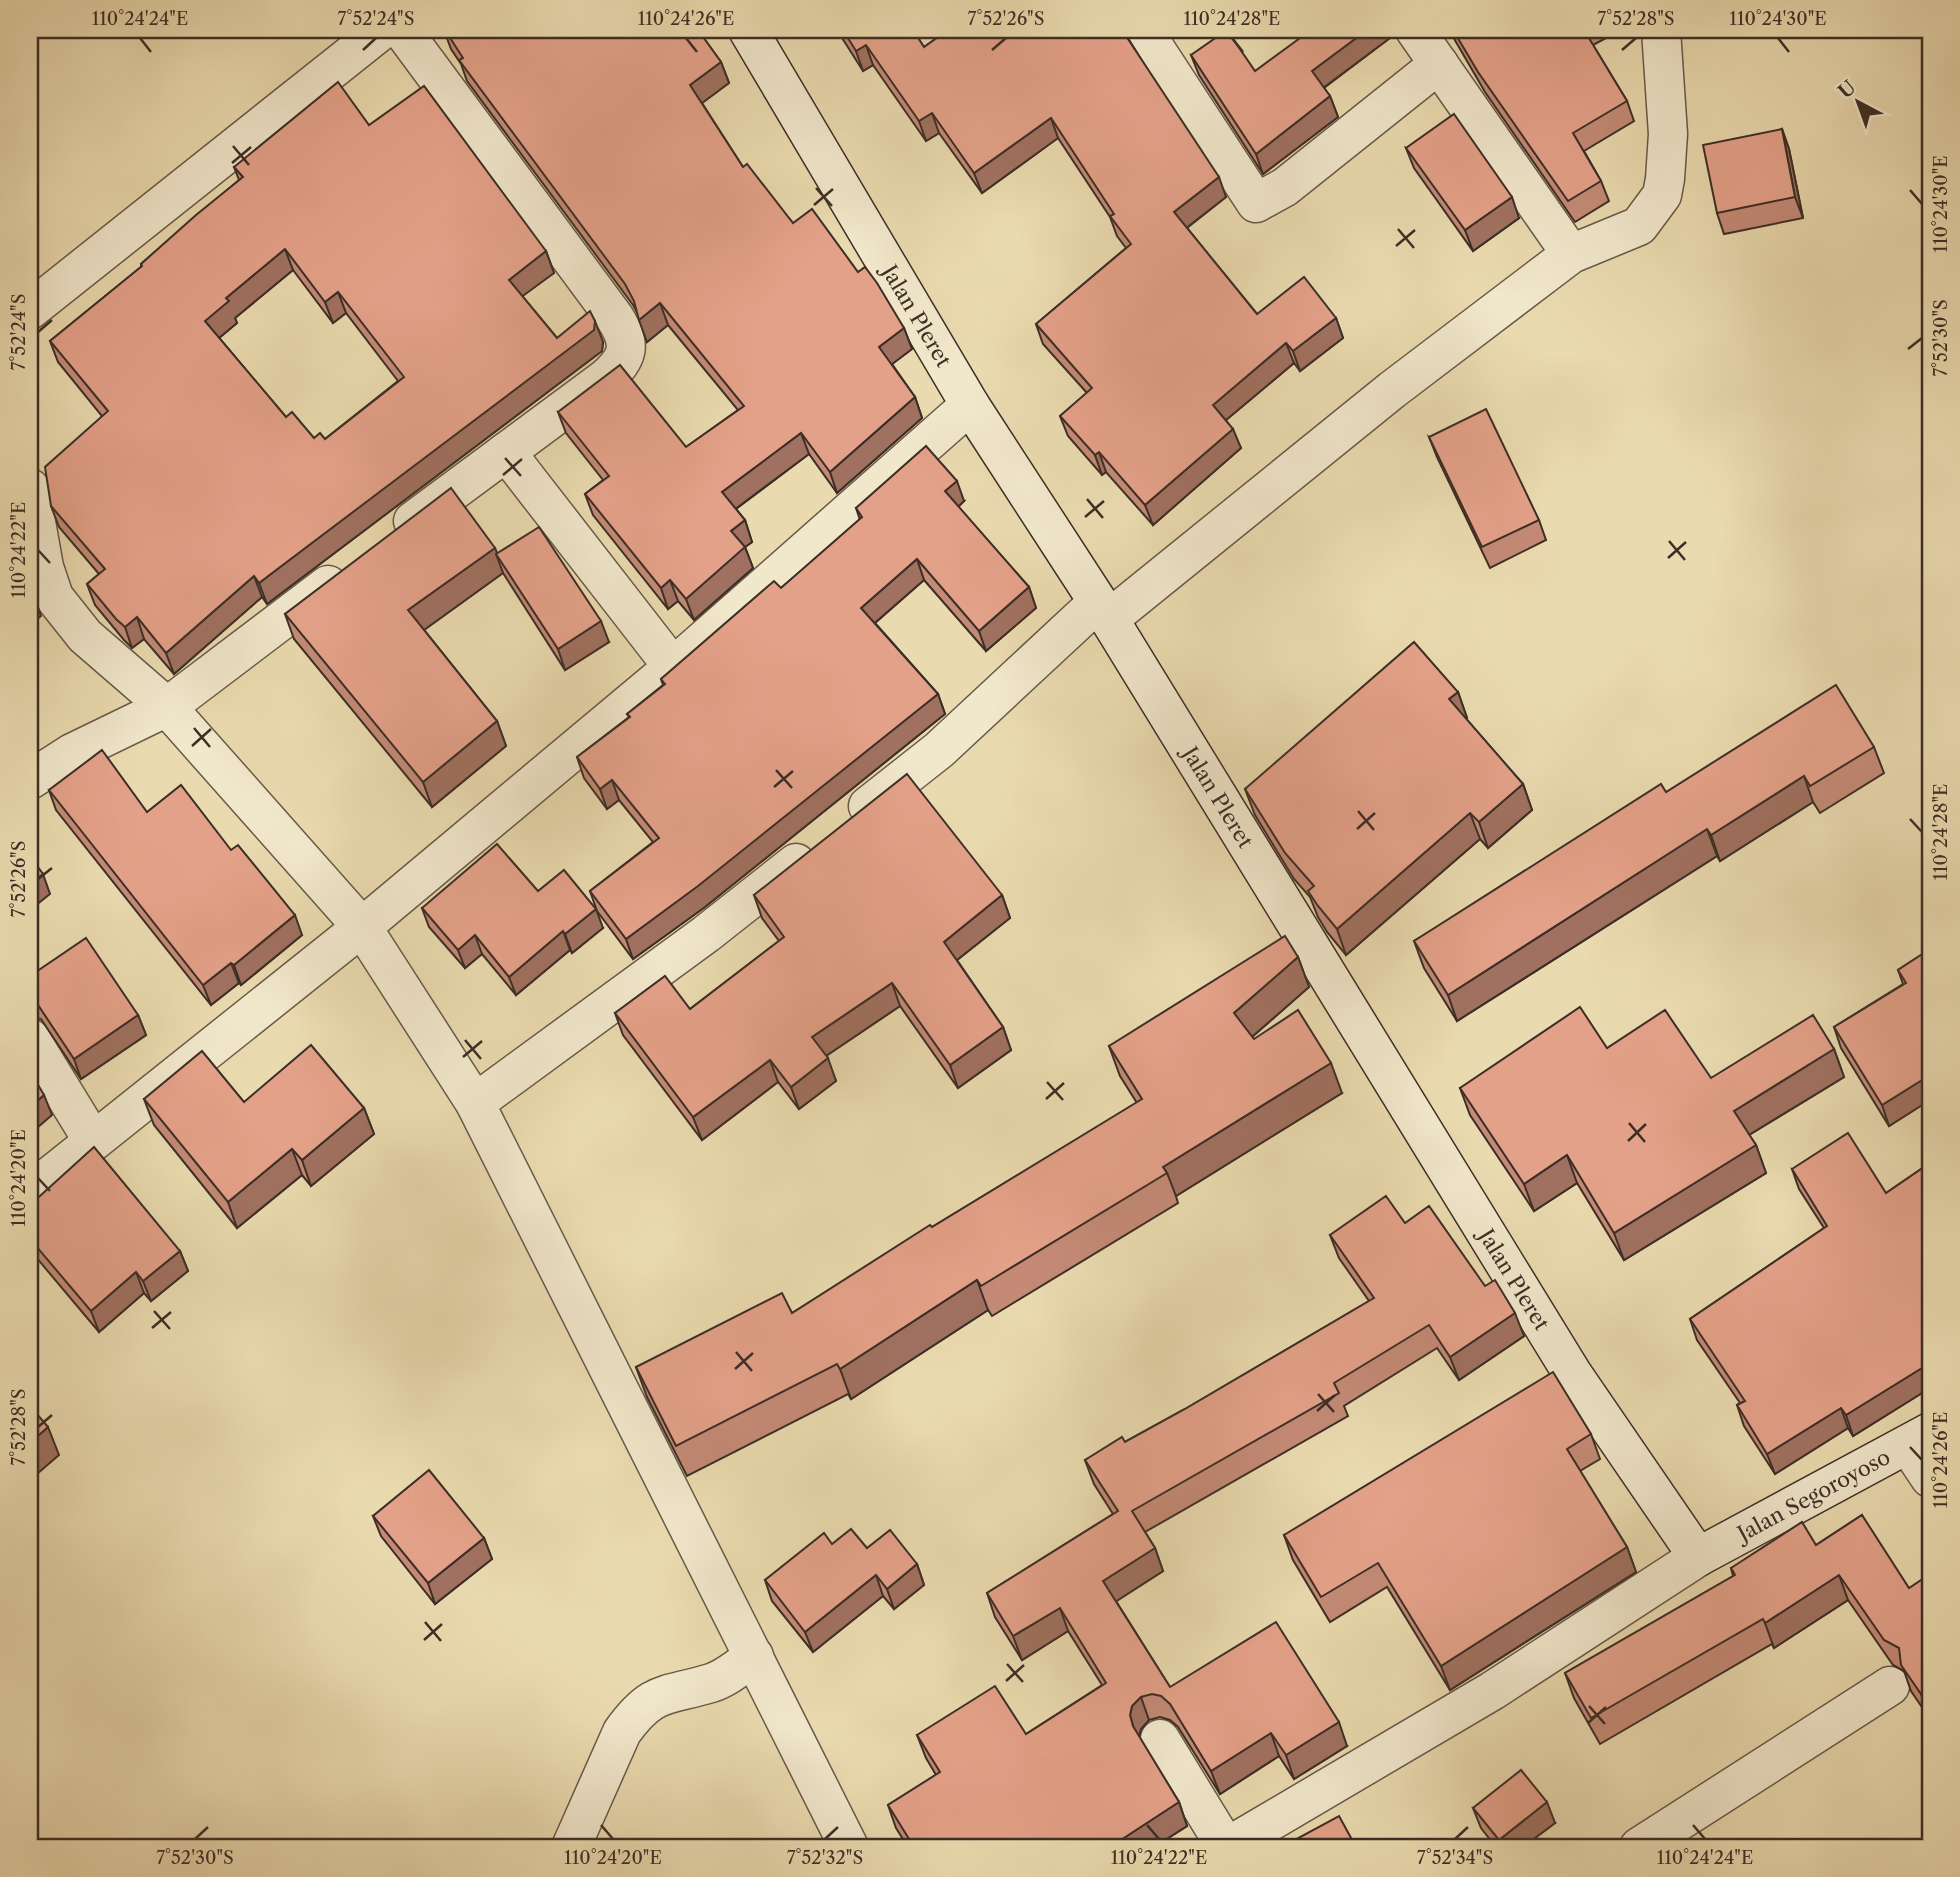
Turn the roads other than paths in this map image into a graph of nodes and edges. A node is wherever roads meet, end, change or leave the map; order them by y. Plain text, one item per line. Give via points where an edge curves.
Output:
1 (382, 30) edge
2 (402, 30) edge
3 (748, 30) edge
4 (1143, 30) edge
5 (1415, 30) edge
6 (1661, 30) edge
7 (1439, 64) junction
8 (1571, 254) junction
9 (30, 310) edge
10 (970, 405) junction
11 (506, 452) junction
12 (30, 488) edge
13 (385, 542) edge
14 (352, 567) edge
15 (1103, 611) junction
16 (673, 667) junction
17 (167, 707) junction
18 (30, 780) edge
19 (362, 927) junction
20 (30, 1038) edge
21 (475, 1103) junction
22 (93, 1141) junction
23 (30, 1192) edge
24 (1919, 1439) edge
25 (1930, 1478) edge
26 (1699, 1558) junction
27 (754, 1656) junction
28 (1890, 1686) dead end
29 (1160, 1739) dead end
30 (571, 1847) edge
31 (849, 1847) edge
32 (1227, 1847) edge
33 (1639, 1847) edge

1 - 9 street
2 - 11 street via 626,335 627,350 620,365
3 - 10 street, Jalan Pleret
4 - 7 street via 1256,203 1285,187
5 - 7 street
6 - 8 street via 1668,134 1662,195 1639,226
7 - 8 street
8 - 15 street
10 - 15 street, Jalan Pleret
10 - 16 street
11 - 13 street
11 - 16 street
12 - 17 street via 54,597 85,636
14 - 17 street
15 - 21 street via 939,750 706,934
15 - 26 street, Jalan Pleret via 1572,1373
16 - 19 street
17 - 18 street via 72,753
17 - 19 street
19 - 21 street
19 - 22 street
20 - 22 street
21 - 27 street
22 - 23 street
24 - 25 street
24 - 26 street, Jalan Segoroyoso
26 - 32 street, Jalan Segoroyoso via 1492,1691
27 - 30 street via 712,1683 666,1692 632,1718 621,1732
27 - 31 street
28 - 33 street
29 - 32 street

